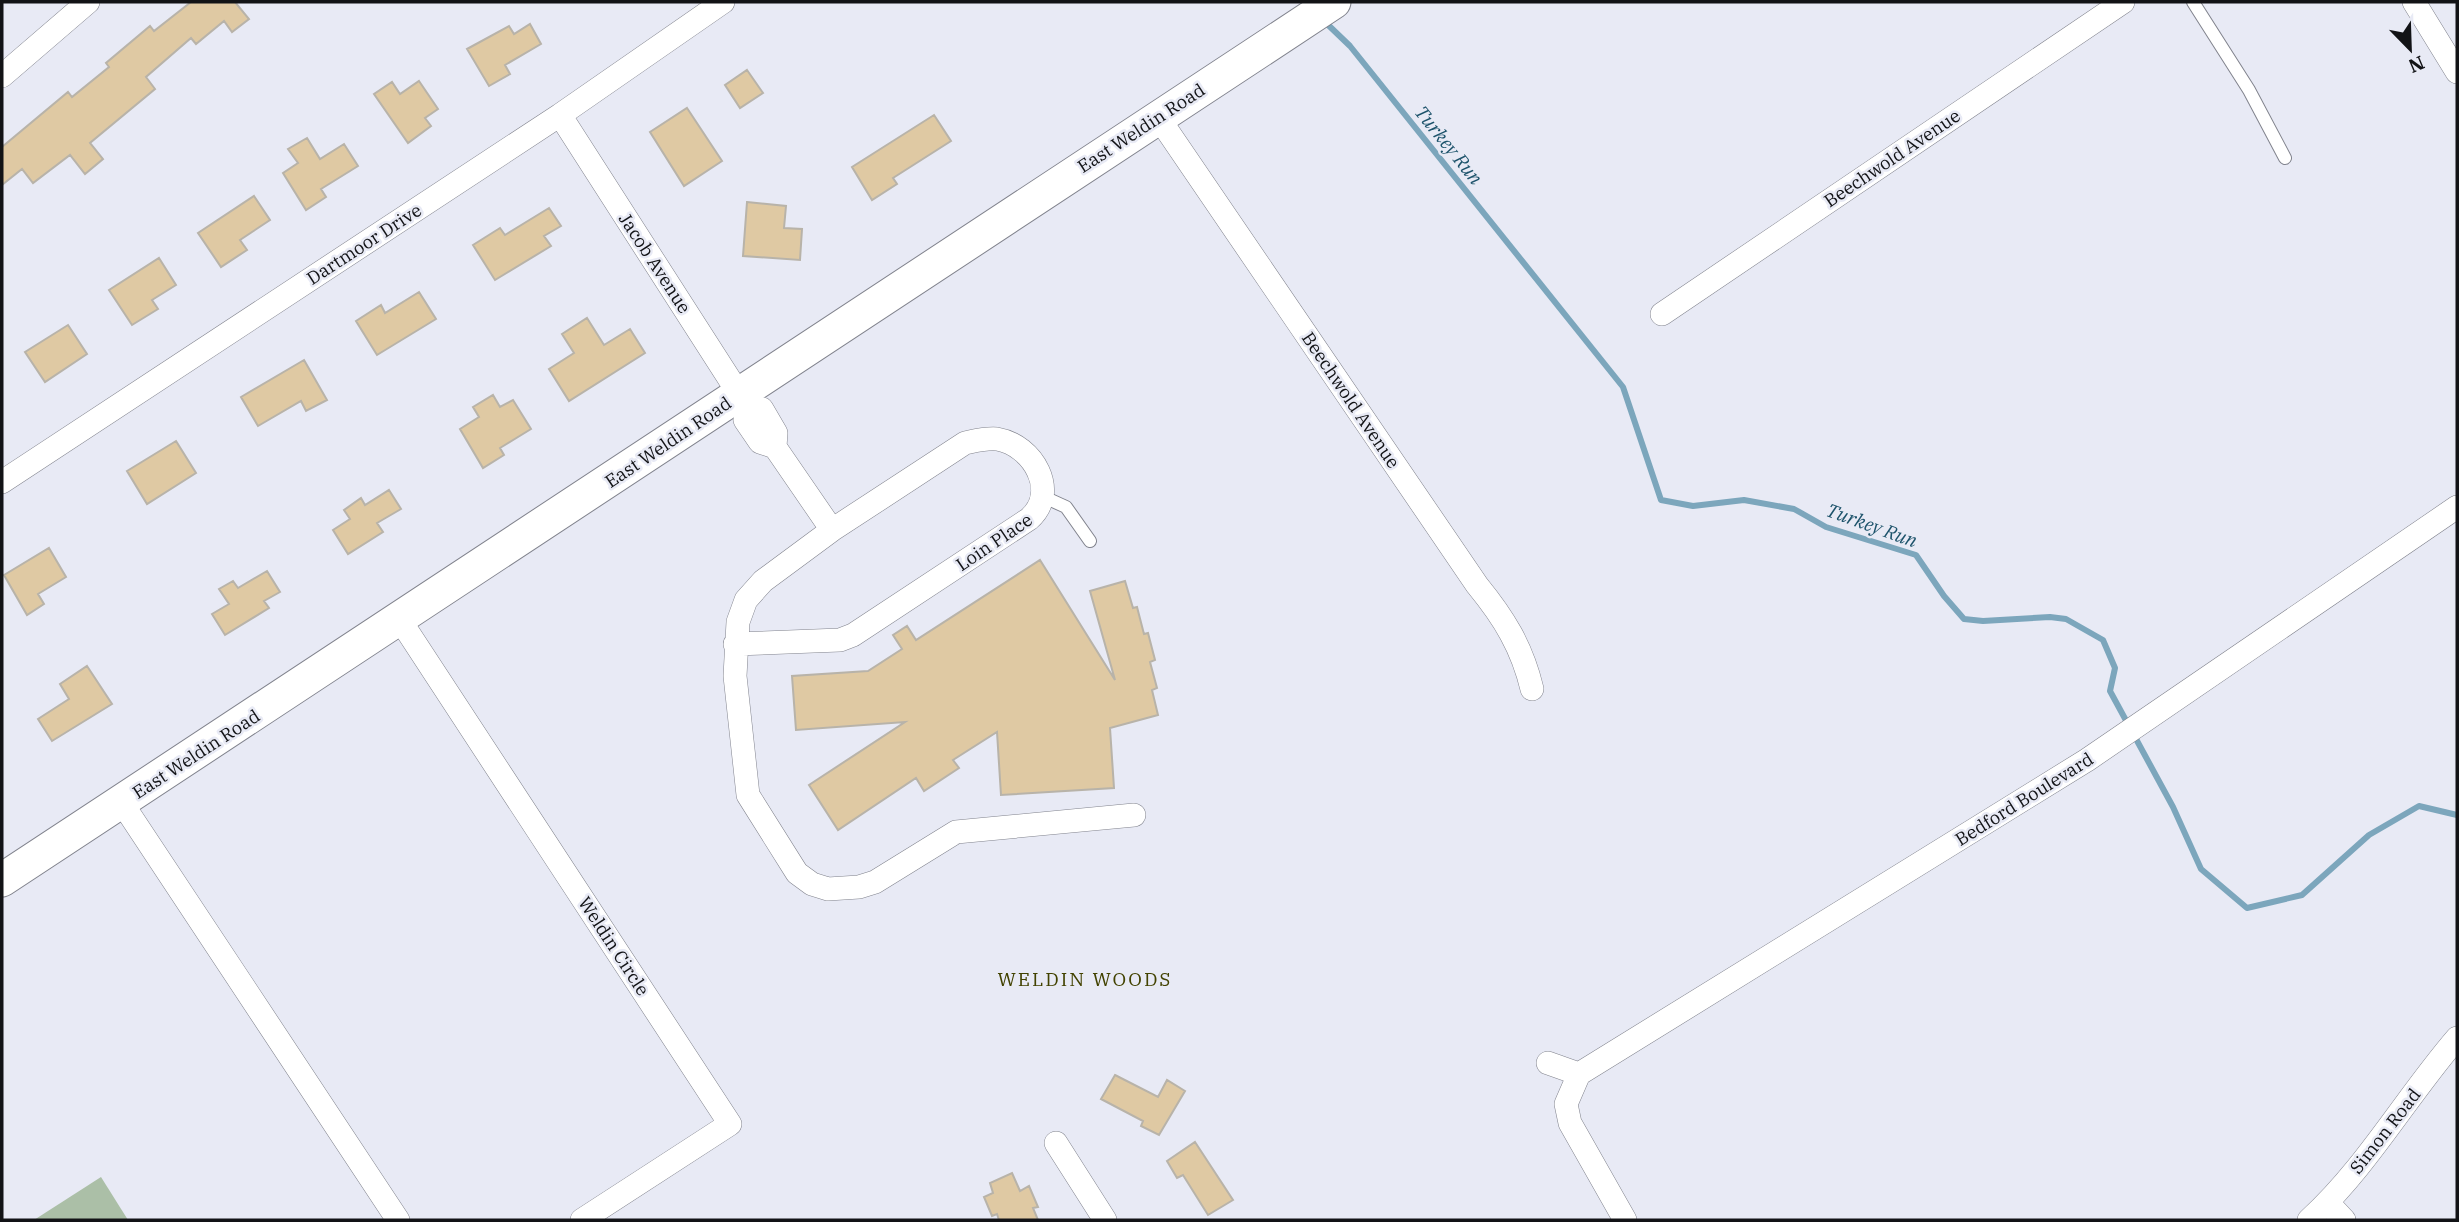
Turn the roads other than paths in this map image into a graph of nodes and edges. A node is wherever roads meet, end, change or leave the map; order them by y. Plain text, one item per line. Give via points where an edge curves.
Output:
1 (88, 2) edge
2 (723, 2) edge
3 (1334, 2) edge
4 (2123, 2) edge
5 (2193, 2) edge
6 (2414, 2) edge
7 (2457, 72) edge
8 (2, 76) edge
9 (560, 116) junction
10 (1158, 117) junction
11 (2285, 158) dead end
12 (1662, 314) dead end
13 (744, 403) junction
14 (2, 482) edge
15 (1044, 497) junction
16 (2457, 507) edge
17 (832, 530) junction
18 (1090, 541) dead end
19 (400, 620) junction
20 (735, 644) junction
21 (1532, 689) dead end
22 (122, 803) junction
23 (1134, 815) dead end
24 (2, 880) edge
25 (2457, 1038) edge
26 (1548, 1063) dead end
27 (1579, 1074) junction
28 (1056, 1143) dead end
29 (2328, 1203) junction
30 (398, 1220) edge
31 (582, 1220) edge
32 (1105, 1220) edge
33 (1625, 1220) edge
34 (2309, 1220) edge
35 (2344, 1220) edge

1 - 8 street
2 - 9 street, Dartmoor Drive
3 - 10 street, East Weldin Road
4 - 12 street, Beechwold Avenue
5 - 11 lane via 2249,90
6 - 7 street
9 - 13 street, Jacob Avenue
9 - 14 street, Dartmoor Drive
10 - 13 street, East Weldin Road
10 - 21 street, Beechwold Avenue via 1507,621
13 - 17 street, Jacob Avenue via 762,409 776,433 775,447
13 - 19 street, East Weldin Road
15 - 17 street, Loin Place via 1043,482 1027,456 1013,444 982,439 965,443
15 - 18 lane via 1066,507
15 - 20 street, Loin Place via 1040,510 1029,519 853,635 840,640
16 - 27 street, Bedford Boulevard via 2114,743
17 - 20 street, Loin Place via 755,590 738,622
19 - 22 street, East Weldin Road
19 - 31 street, Weldin Circle via 730,1124
20 - 23 street, Loin Place via 748,796 797,873 812,884 841,890 875,882 956,832
22 - 24 street, East Weldin Road
22 - 30 street
25 - 29 street, Simon Road
26 - 27 street
27 - 33 street via 1566,1104 1570,1123
28 - 32 street
29 - 34 street, Simon Road
29 - 35 street

